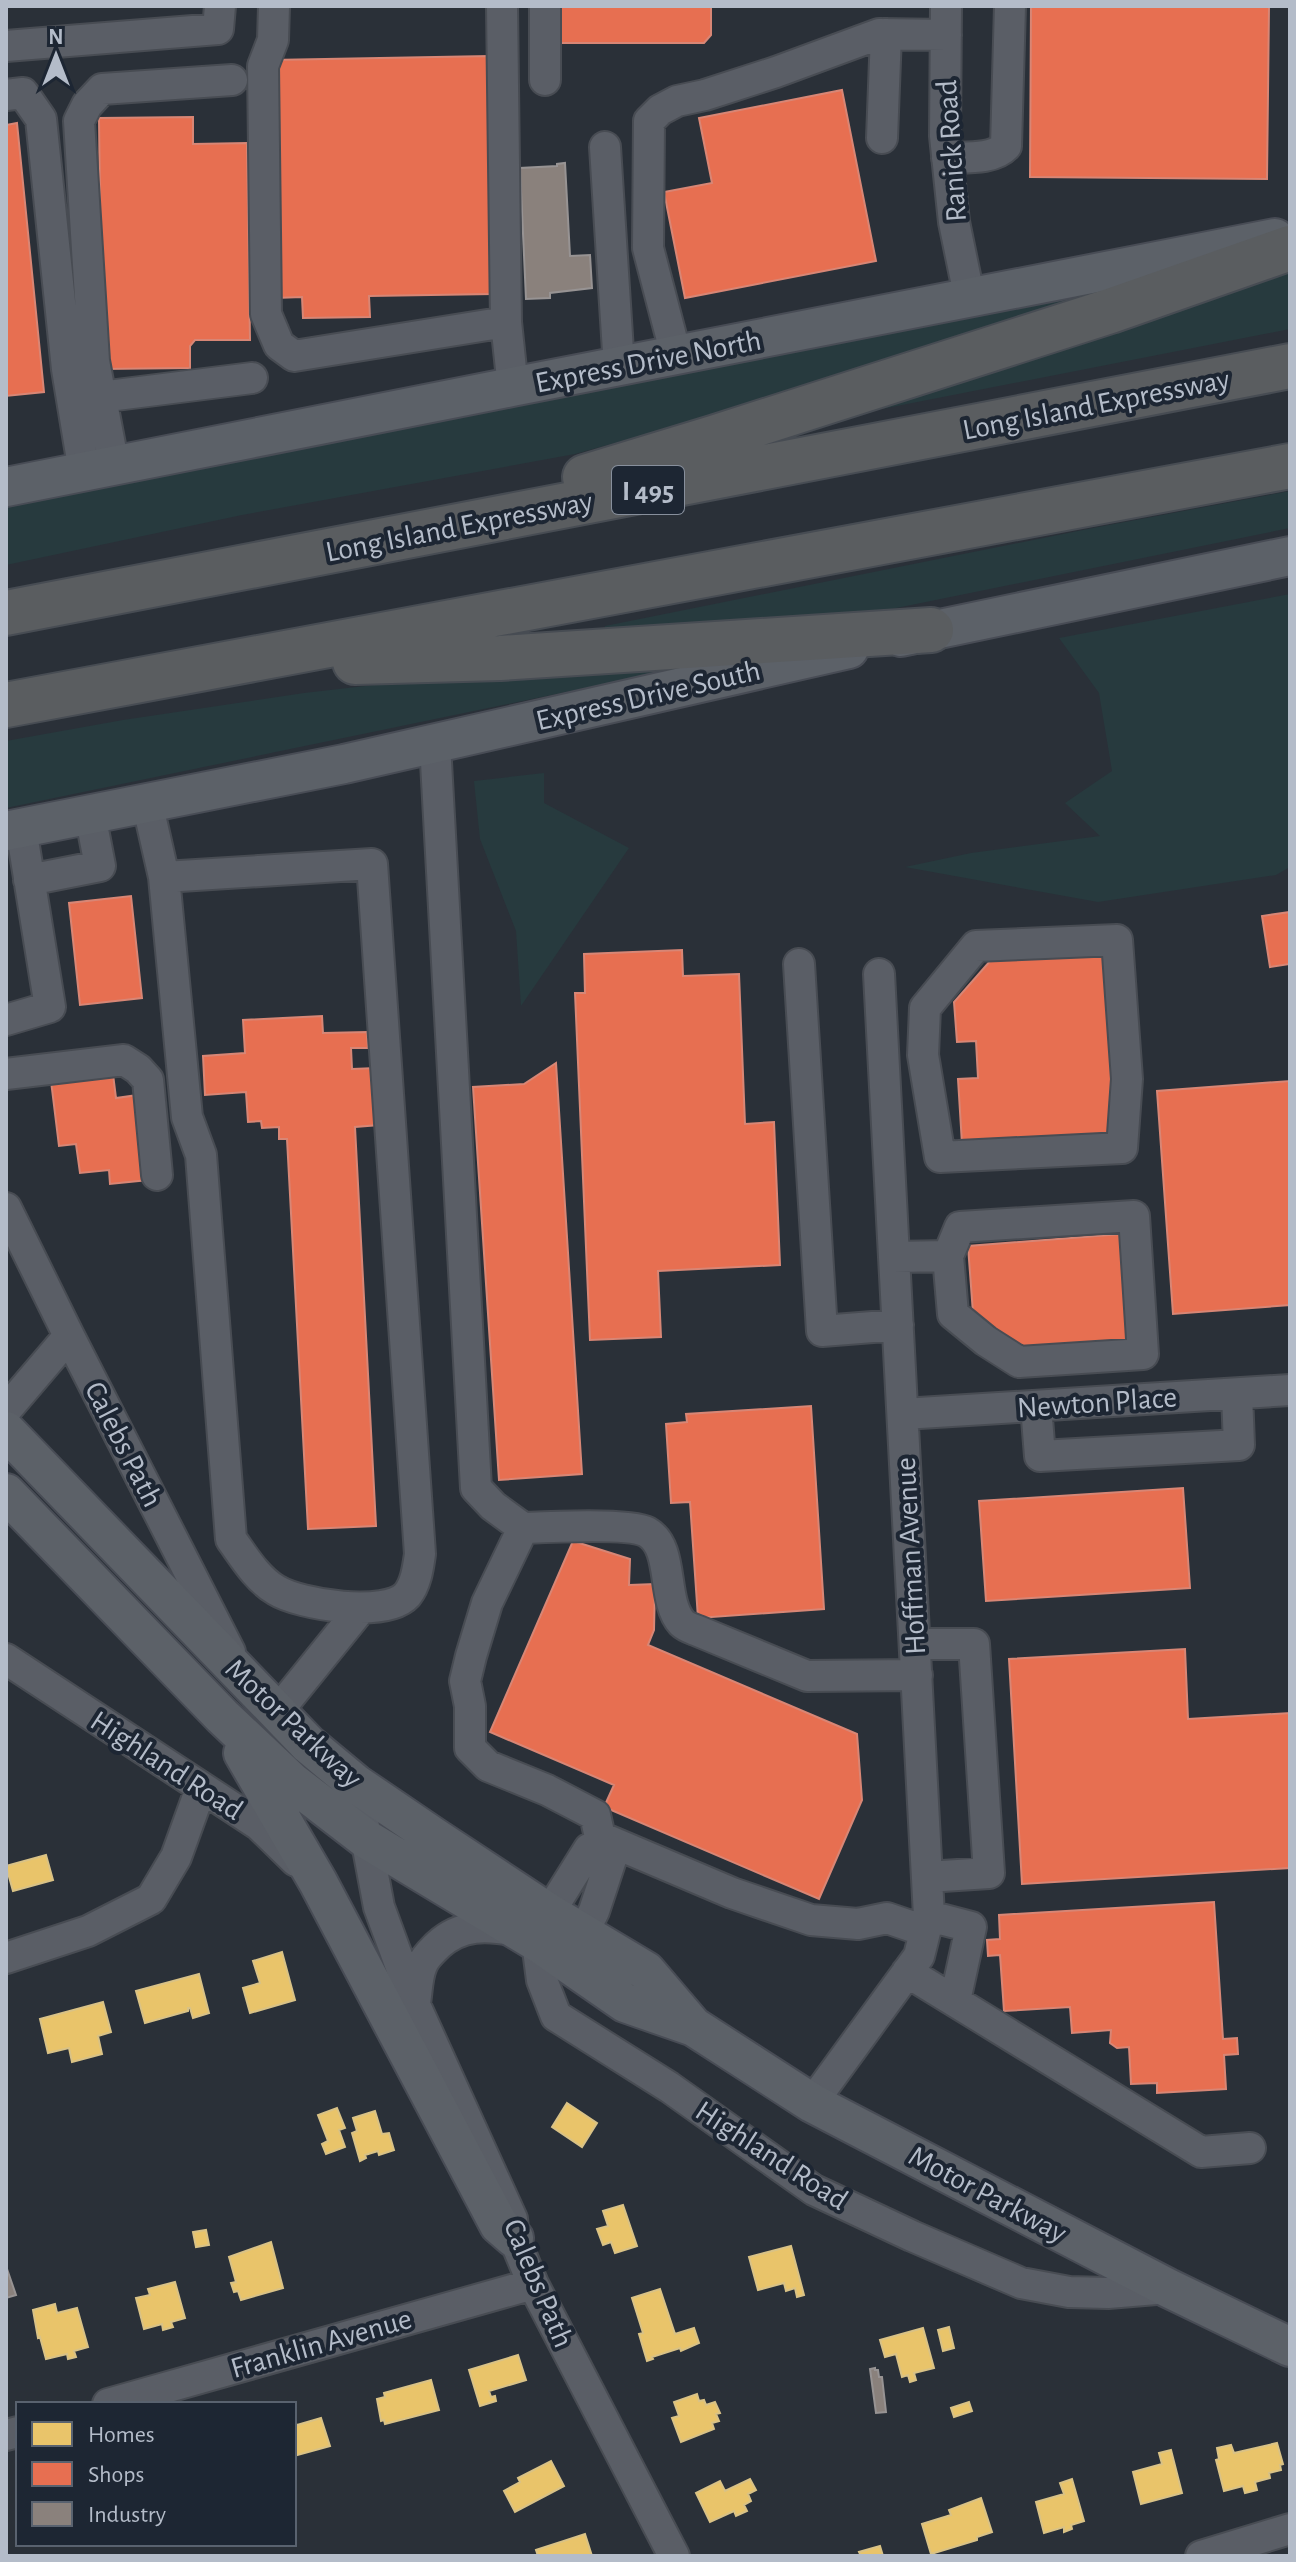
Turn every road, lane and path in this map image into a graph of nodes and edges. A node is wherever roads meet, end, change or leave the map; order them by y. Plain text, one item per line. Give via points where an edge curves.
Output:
1 (220, 6) edge
2 (274, 6) edge
3 (502, 6) edge
4 (545, 6) edge
5 (1010, 6) edge
6 (946, 21) edge
7 (886, 34) junction
8 (6, 46) edge
9 (232, 80) dead end
10 (545, 80) dead end
11 (6, 95) edge
12 (882, 138) dead end
13 (605, 147) dead end
14 (947, 158) junction
15 (1290, 235) edge
16 (1290, 248) edge
17 (969, 295) junction
18 (506, 322) junction
19 (676, 355) junction
20 (1290, 366) edge
21 (619, 367) junction
22 (252, 378) dead end
23 (513, 388) junction
24 (100, 397) junction
25 (1290, 466) edge
26 (99, 469) junction
27 (6, 487) edge
28 (1290, 556) edge
29 (108, 593) junction
30 (6, 613) edge
31 (931, 630) junction
32 (256, 659) junction
33 (6, 705) edge
34 (435, 744) junction
35 (147, 802) junction
36 (90, 814) junction
37 (13, 829) edge
38 (164, 877) junction
39 (29, 880) junction
40 (799, 964) dead end
41 (879, 974) dead end
42 (6, 1020) edge
43 (882, 1055) junction
44 (923, 1055) junction
45 (13, 1072) edge
46 (157, 1175) dead end
47 (6, 1208) edge
48 (948, 1256) junction
49 (894, 1257) junction
50 (898, 1325) junction
51 (69, 1336) junction
52 (1290, 1390) edge
53 (1237, 1394) junction
54 (1036, 1406) junction
55 (6, 1410) edge
56 (903, 1414) junction
57 (6, 1431) edge
58 (6, 1493) edge
59 (523, 1528) junction
60 (361, 1608) junction
61 (915, 1644) junction
62 (6, 1659) edge
63 (917, 1675) junction
64 (244, 1679) junction
65 (277, 1712) junction
66 (222, 1716) junction
67 (356, 1784) junction
68 (201, 1788) junction
69 (366, 1839) junction
70 (616, 1844) junction
71 (927, 1877) junction
72 (318, 1882) junction
73 (927, 1923) junction
74 (536, 1929) junction
75 (583, 1933) junction
76 (6, 1958) edge
77 (907, 1972) junction
78 (955, 2001) junction
79 (415, 2005) junction
80 (694, 2027) junction
81 (812, 2103) junction
82 (1250, 2148) dead end
83 (514, 2238) junction
84 (533, 2284) junction
85 (1168, 2288) junction
86 (1290, 2347) edge
87 (115, 2402) edge
88 (1290, 2529) edge
89 (674, 2556) edge
90 (1201, 2556) edge

1 - 8 street via 218,29
2 - 18 street via 273,40 263,66 266,314 279,345 294,356
3 - 18 street
4 - 10 street
5 - 14 street via 1006,146 993,154
6 - 7 street
6 - 14 street, Ranick Road
7 - 12 street
7 - 19 street via 677,101 649,121 648,248
9 - 24 street via 102,89 79,121
11 - 26 street via 23,93 41,119 67,369
13 - 21 street
14 - 17 street, Ranick Road
15 - 17 main road, Express Drive North
16 - 29 highway via 1110,311 586,476
17 - 19 main road, Express Drive North
18 - 23 street
19 - 21 main road, Express Drive North
20 - 29 highway, Long Island Expressway / I 495
21 - 23 main road, Express Drive North
22 - 24 street
23 - 26 main road, Express Drive North
24 - 26 street
25 - 32 highway
26 - 27 main road, Express Drive North
28 - 31 main road, Express Drive South
29 - 30 highway, Long Island Expressway / I 495
31 - 32 highway via 500,658 360,663
31 - 34 main road, Express Drive South
32 - 33 highway
34 - 35 main road, Express Drive South
34 - 59 street via 476,1488
35 - 36 main road, Express Drive South
35 - 38 street
36 - 37 main road, Express Drive South
36 - 39 street via 100,866
37 - 39 street
38 - 60 street via 187,1117 201,1155 231,1539 274,1589 295,1600
38 - 60 street via 372,864 420,1554 406,1596 391,1605
39 - 42 street via 50,1007
40 - 50 street via 822,1331
41 - 43 street, Hoffman Avenue
43 - 44 street
43 - 49 street, Hoffman Avenue
44 - 44 street via 925,1008 976,946 1117,940 1127,1079 1122,1148 940,1157
45 - 46 street via 124,1060 138,1069 148,1080
47 - 51 street, Calebs Path
48 - 48 street via 960,1227 1134,1216 1143,1354 1019,1362 953,1314
48 - 49 street
49 - 50 street, Hoffman Avenue
50 - 56 street, Hoffman Avenue
51 - 55 street
51 - 64 street, Calebs Path
52 - 53 street, Newton Place
53 - 54 street, Newton Place
53 - 54 street via 1239,1445 1040,1456
54 - 56 street, Newton Place
56 - 61 street, Hoffman Avenue
57 - 64 main road, Motor Parkway
58 - 66 main road, Motor Parkway
59 - 63 street via 646,1531 660,1544 674,1610 683,1625 807,1676
59 - 70 street via 487,1603 465,1681 470,1748 488,1766 595,1815 600,1837
60 - 65 street
61 - 63 street, Hoffman Avenue
61 - 71 street via 974,1644 989,1873
62 - 68 street, Highland Road
63 - 71 street, Hoffman Avenue
64 - 65 main road, Motor Parkway
65 - 67 main road, Motor Parkway
66 - 69 main road, Motor Parkway via 292,1782
66 - 72 main road
67 - 69 street, Calebs Path
67 - 74 main road, Motor Parkway
68 - 72 street, Highland Road via 259,1825
68 - 76 street via 176,1857 151,1899 88,1931
69 - 74 main road, Motor Parkway
69 - 79 street, Calebs Path via 379,1907
70 - 73 street via 811,1920
70 - 74 street via 589,1849
70 - 75 street
71 - 73 street, Hoffman Avenue
72 - 83 main road via 499,2225
73 - 77 street, Hoffman Avenue via 919,1956
73 - 78 street via 971,1927
74 - 75 main road, Motor Parkway
74 - 79 street via 490,1926 448,1936 421,1967
74 - 80 main road, Motor Parkway via 625,2003
74 - 85 street, Highland Road via 542,1980 556,2016 669,2087 814,2190 1021,2283 1069,2292
75 - 80 main road, Motor Parkway via 646,1971
77 - 78 street
77 - 81 street, Hoffman Avenue
78 - 82 street via 1201,2152
79 - 83 street, Calebs Path via 512,2219
80 - 81 main road, Motor Parkway
81 - 85 main road, Motor Parkway
83 - 84 street, Calebs Path
84 - 87 street, Franklin Avenue
84 - 89 street, Calebs Path
85 - 86 main road, Motor Parkway
88 - 90 street

